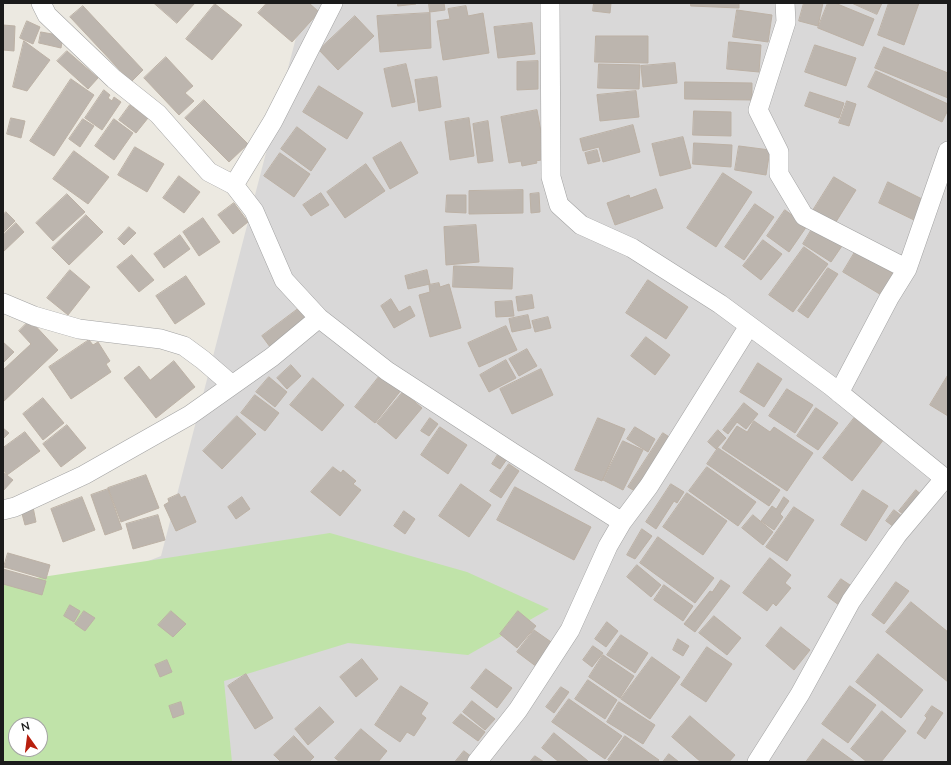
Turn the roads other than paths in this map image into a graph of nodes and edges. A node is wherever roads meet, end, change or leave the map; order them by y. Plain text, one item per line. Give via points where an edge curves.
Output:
1 (41, 3) edge
2 (332, 3) edge
3 (550, 3) edge
4 (785, 3) edge
5 (948, 151) edge
6 (234, 185) junction
7 (907, 270) junction
8 (3, 303) edge
9 (319, 318) junction
10 (749, 326) junction
11 (232, 385) junction
12 (839, 393) junction
13 (946, 480) edge
14 (3, 510) edge
15 (622, 522) junction
16 (478, 762) edge
17 (757, 762) edge

1 - 6 street via 47,15 114,79 158,114 209,172
2 - 6 street via 273,121
3 - 10 street via 551,177 559,205 580,225 632,248 720,304
4 - 7 street via 786,22 758,110 779,152 779,174 804,216
5 - 7 street
6 - 9 street via 254,211 284,280
7 - 12 street
8 - 11 street via 34,316 79,329 161,339 184,346
9 - 11 street via 272,357
9 - 15 street via 387,371
10 - 12 street
10 - 15 street via 649,486
11 - 14 street via 190,414 84,475 15,507
12 - 13 street
13 - 17 street via 897,534 851,601 800,694
15 - 16 street via 608,546 570,630 518,710

